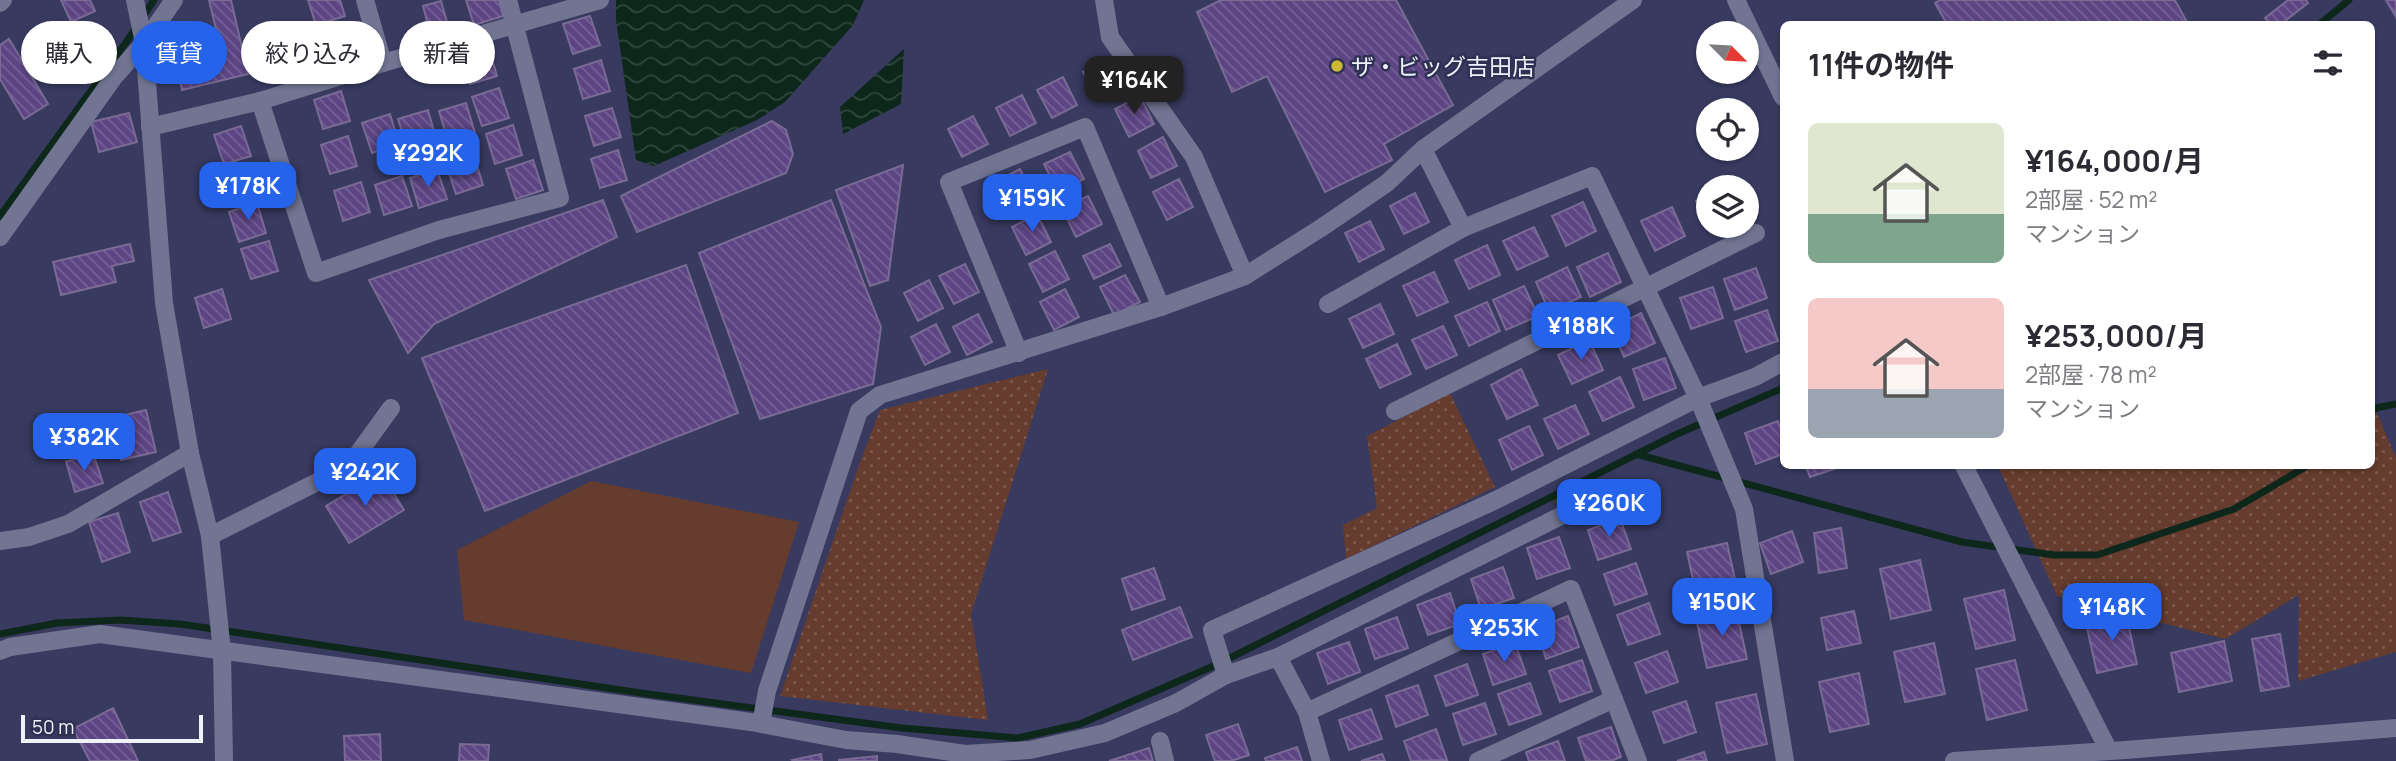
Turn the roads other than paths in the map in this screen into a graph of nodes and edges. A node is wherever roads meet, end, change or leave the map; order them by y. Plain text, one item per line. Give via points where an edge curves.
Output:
1 (135, 0) edge
2 (174, 0) edge
3 (365, 0) edge
4 (508, 0) edge
5 (600, 0) edge
6 (1104, 0) edge
7 (1633, 0) edge
8 (1736, 0) edge
9 (139, 21) edge
10 (157, 21) edge
11 (371, 21) edge
12 (514, 25) junction
13 (131, 54) edge
14 (385, 62) edge
15 (147, 84) edge
16 (315, 84) edge
17 (1780, 91) edge
18 (260, 101) junction
19 (150, 127) junction
20 (1423, 149) junction
21 (1463, 228) junction
22 (0, 237) edge
23 (1746, 238) edge
24 (1245, 276) junction
25 (1645, 287) junction
26 (1328, 304) dead end
27 (1161, 307) junction
28 (1019, 353) junction
29 (1780, 364) edge
30 (1700, 402) junction
31 (391, 408) dead end
32 (1395, 411) dead end
33 (190, 453) junction
34 (1966, 469) edge
35 (1605, 494) dead end
36 (210, 536) junction
37 (0, 541) edge
38 (222, 650) junction
39 (0, 651) edge
40 (1278, 657) junction
41 (1226, 674) junction
42 (1614, 699) junction
43 (1307, 712) junction
44 (762, 721) junction
45 (2396, 727) edge
46 (1160, 741) dead end
47 (2118, 756) edge
48 (946, 757) edge
49 (224, 761) edge
50 (1165, 761) edge
51 (1321, 761) edge
52 (1478, 761) edge
53 (1638, 761) edge
54 (1784, 761) edge
55 (1954, 761) edge

1 - 9 street
2 - 10 street
3 - 11 street
4 - 12 street
5 - 12 street
6 - 24 street via 1110,37 1194,157
7 - 20 street
8 - 17 street
12 - 14 street
12 - 18 street via 560,198 439,230 316,273
13 - 22 street
15 - 19 street
16 - 18 street
18 - 19 street
19 - 33 street via 164,303
20 - 21 street
20 - 24 street via 1388,183
21 - 25 street via 1592,176
21 - 26 street
23 - 25 street
24 - 27 street
25 - 30 street
25 - 32 street
27 - 28 street
27 - 28 street via 1085,127 949,182
28 - 44 street via 880,396 859,411 767,691
29 - 30 street
30 - 41 street via 1212,630
30 - 54 street via 1744,509
31 - 36 street via 349,466
33 - 36 street
33 - 37 street via 68,524
34 - 47 street via 2013,565
35 - 40 street
36 - 38 street
38 - 39 street via 100,635
38 - 44 street
38 - 49 street
40 - 41 street
40 - 43 street
41 - 48 street via 1105,733 1030,750
42 - 43 street via 1571,589
42 - 52 street
42 - 53 street
43 - 51 street
44 - 48 street
45 - 47 street
46 - 50 street
47 - 55 street

